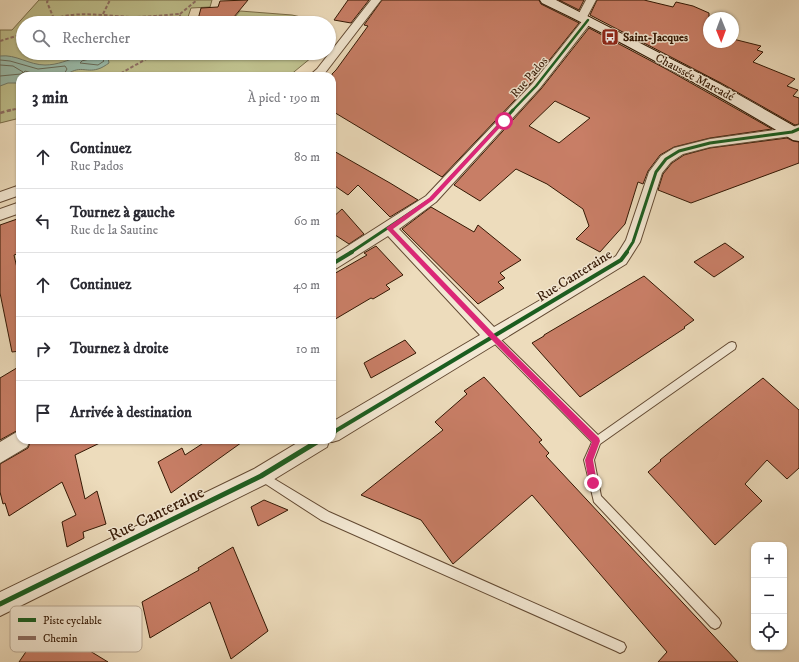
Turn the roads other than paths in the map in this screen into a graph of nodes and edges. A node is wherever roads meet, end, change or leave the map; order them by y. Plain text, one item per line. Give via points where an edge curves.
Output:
1 (376, 0) edge
2 (546, 0) edge
3 (591, 0) edge
4 (585, 18) junction
5 (336, 52) edge
6 (330, 60) edge
7 (320, 72) edge
8 (797, 132) edge
9 (16, 191) edge
10 (0, 197) edge
11 (16, 209) edge
12 (0, 215) edge
13 (389, 228) junction
14 (336, 261) edge
15 (493, 337) junction
16 (732, 346) dead end
17 (336, 431) edge
18 (596, 441) junction
19 (16, 443) edge
20 (313, 444) edge
21 (0, 454) edge
22 (261, 476) junction
23 (0, 604) edge
24 (715, 622) dead end
25 (620, 647) dead end

1 - 5 street
2 - 4 street, Chaussée Marcadé
3 - 4 street, Rue Pados
4 - 8 street, Chaussée Marcadé
4 - 13 street, Rue Pados via 536,86 431,199
6 - 7 street
8 - 15 street, Rue Canteraine via 704,145 679,151 666,159 656,172 633,242 621,260
9 - 10 street
11 - 12 street
13 - 14 street, Rue Pados
13 - 15 street
15 - 17 street, Rue Canteraine
15 - 18 lane
16 - 18 lane
18 - 24 lane via 589,460 597,499
19 - 21 street
20 - 22 street, Rue Canteraine
22 - 23 street, Rue Canteraine
22 - 25 lane via 326,516

